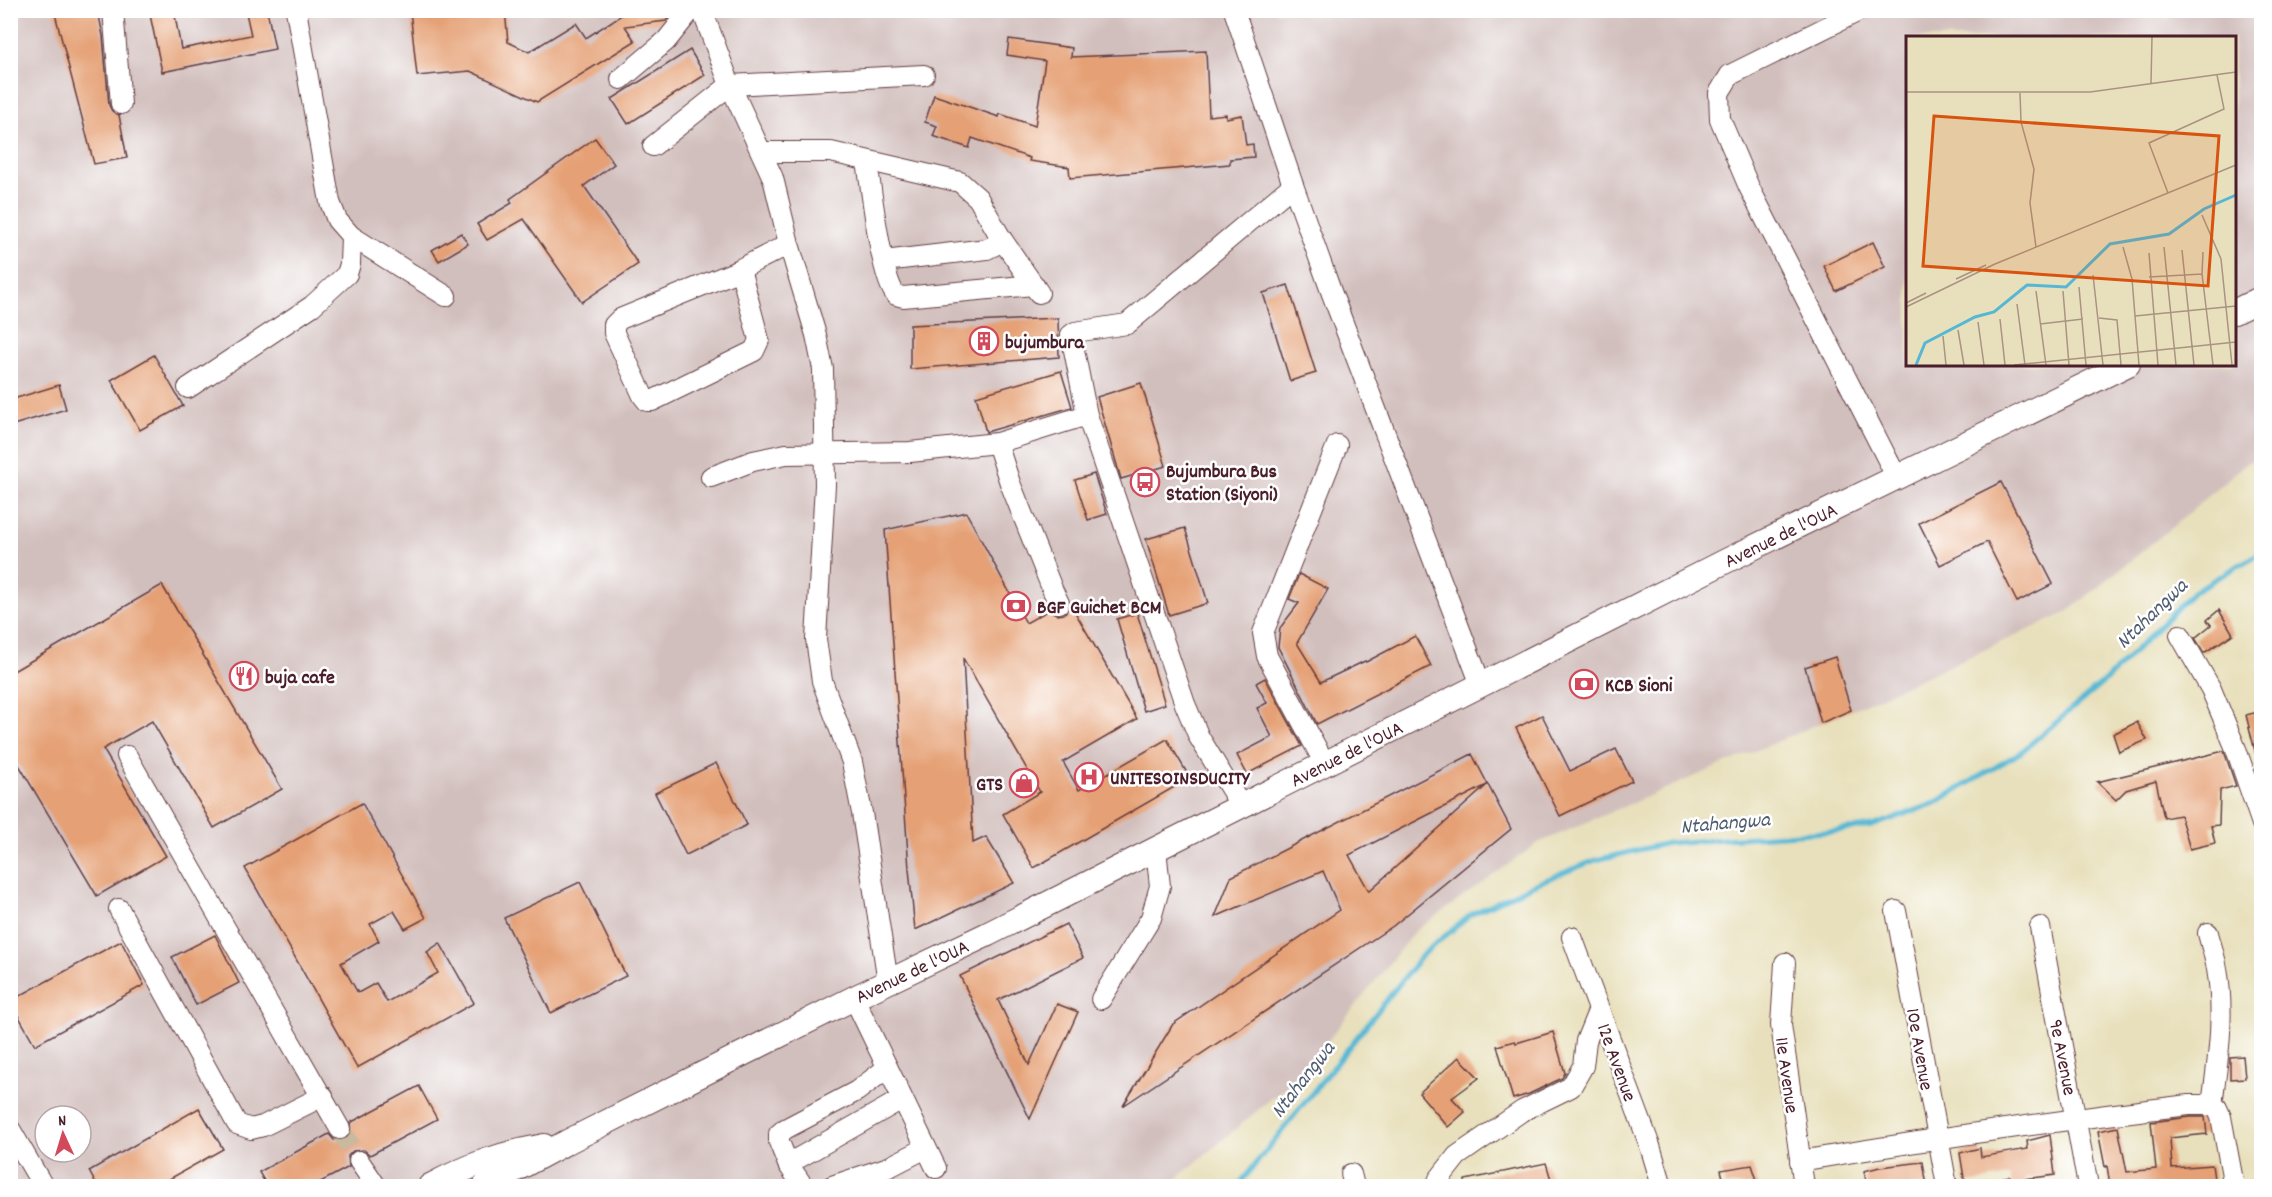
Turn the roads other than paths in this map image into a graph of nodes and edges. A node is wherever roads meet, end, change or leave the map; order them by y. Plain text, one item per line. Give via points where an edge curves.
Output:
1 (113, 10) edge
2 (296, 10) edge
3 (691, 10) edge
4 (702, 10) edge
5 (1234, 10) edge
6 (1861, 10) edge
7 (924, 75) dead end
8 (621, 79) dead end
9 (730, 85) junction
10 (120, 104) dead end
11 (653, 146) dead end
12 (762, 152) junction
13 (867, 161) junction
14 (1293, 185) junction
15 (351, 236) junction
16 (1001, 238) junction
17 (789, 244) junction
18 (884, 261) junction
19 (740, 269) junction
20 (446, 296) dead end
21 (2262, 298) edge
22 (2236, 311) edge
23 (2124, 366) edge
24 (188, 388) dead end
25 (1087, 415) junction
26 (997, 443) junction
27 (1336, 445) dead end
28 (825, 454) junction
29 (711, 477) dead end
30 (1897, 478) junction
31 (1059, 603) dead end
32 (2180, 636) dead end
33 (1481, 685) junction
34 (127, 756) dead end
35 (1325, 764) junction
36 (1241, 806) junction
37 (2262, 824) edge
38 (1156, 849) junction
39 (119, 909) dead end
40 (1896, 911) dead end
41 (2040, 927) dead end
42 (2208, 933) dead end
43 (1572, 937) dead end
44 (1785, 963) dead end
45 (888, 982) junction
46 (854, 998) junction
47 (1101, 999) dead end
48 (1599, 1009) junction
49 (887, 1068) junction
50 (323, 1096) junction
51 (902, 1099) junction
52 (2216, 1111) junction
53 (2076, 1118) junction
54 (10, 1129) edge
55 (340, 1129) tunnel mouth
56 (1937, 1138) junction
57 (567, 1142) junction
58 (926, 1148) junction
59 (359, 1161) tunnel mouth
60 (1800, 1161) junction
61 (788, 1164) junction
62 (936, 1168) dead end
63 (44, 1186) edge
64 (376, 1186) edge
65 (430, 1186) edge
66 (485, 1186) edge
67 (802, 1186) edge
68 (832, 1186) edge
69 (1436, 1186) edge
70 (1662, 1186) edge
71 (1804, 1186) edge
72 (1947, 1186) edge
73 (2088, 1186) edge
74 (2234, 1186) edge

1 - 10 street
2 - 15 street via 330,202 336,220
3 - 8 street via 666,41
4 - 9 street
5 - 14 street
6 - 30 street via 1730,75 1719,93 1720,119 1749,187
7 - 9 street
9 - 11 street
9 - 12 street
12 - 13 street via 831,152
12 - 17 street via 773,178
13 - 16 street via 960,182 978,198
13 - 18 street
14 - 25 street via 1127,324 1071,335
14 - 33 street
15 - 20 street
15 - 24 street via 347,274 312,306
16 - 18 street via 987,249
16 - 18 street via 1037,289 903,297 892,290
17 - 19 street
17 - 28 street via 823,369
19 - 19 street via 620,319 614,325 614,333 647,401 758,347
21 - 22 main road
23 - 30 main road, Avenue de l'OUA
25 - 26 street
25 - 36 street via 1185,705 1199,737
26 - 28 street via 928,451
26 - 31 street
27 - 35 street via 1263,633 1267,656
28 - 29 street via 786,454
28 - 45 street via 816,639 822,681 852,762
30 - 33 main road, Avenue de l'OUA
32 - 37 street via 2211,688
33 - 35 main road, Avenue de l'OUA
34 - 50 street
35 - 36 main road, Avenue de l'OUA
36 - 38 main road, Avenue de l'OUA
38 - 45 main road, Avenue de l'OUA
38 - 47 street via 1160,886 1151,918
39 - 50 street via 237,1124 251,1129 264,1126
40 - 56 street, 10e Avenue
41 - 53 street, 9e Avenue
42 - 52 street via 2217,970 2220,1016
43 - 48 street, 12e Avenue
44 - 60 street, 11e Avenue via 1781,1025
45 - 46 main road, Avenue de l'OUA
46 - 49 street
46 - 57 main road, Avenue de l'OUA
48 - 69 street via 1586,1041 1583,1066 1571,1087 1522,1111 1457,1156
48 - 70 street, 12e Avenue
49 - 51 street
49 - 61 street via 779,1134
50 - 55 street
51 - 58 street
51 - 61 street
52 - 53 street via 2189,1105
52 - 74 street
53 - 56 street
53 - 73 street, 9e Avenue
54 - 63 street
56 - 60 street
56 - 72 street, 10e Avenue
57 - 65 main road, Avenue de l'OUA via 504,1154
57 - 66 main road, Avenue de l'OUA
58 - 62 street
58 - 68 street via 889,1167
59 - 64 street
60 - 71 street, 11e Avenue
61 - 67 street

